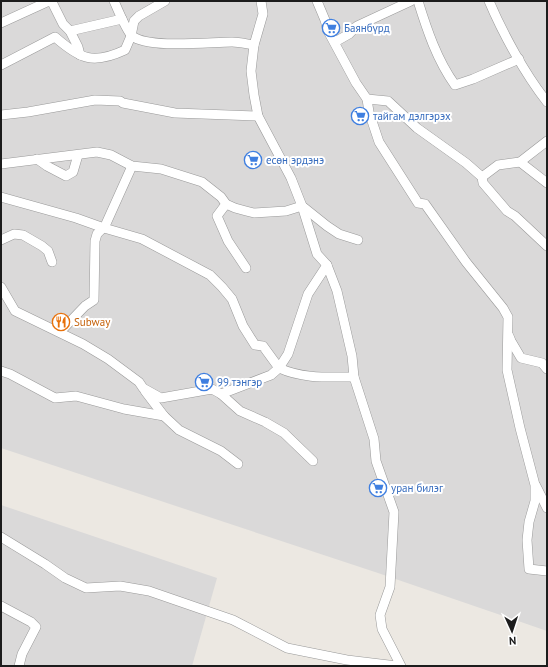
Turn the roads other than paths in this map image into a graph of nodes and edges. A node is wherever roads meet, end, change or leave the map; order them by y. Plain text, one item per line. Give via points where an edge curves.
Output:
1 (114, 1) edge
2 (165, 1) edge
3 (261, 1) edge
4 (317, 1) edge
5 (411, 1) edge
6 (418, 1) edge
7 (489, 1) edge
8 (122, 19) junction
9 (1, 23) edge
10 (63, 24) junction
11 (70, 31) junction
12 (131, 36) junction
13 (55, 37) junction
14 (335, 42) junction
15 (254, 45) junction
16 (80, 55) junction
17 (519, 59) junction
18 (1, 65) edge
19 (367, 99) junction
20 (547, 102) edge
21 (1, 115) edge
22 (258, 116) junction
23 (547, 141) edge
24 (78, 155) junction
25 (37, 159) junction
26 (520, 162) junction
27 (1, 164) edge
28 (132, 166) junction
29 (482, 177) junction
30 (547, 183) edge
31 (1, 197) edge
32 (226, 204) junction
33 (302, 206) junction
34 (104, 228) junction
35 (1, 240) edge
36 (358, 240) dead end
37 (547, 246) edge
38 (52, 262) dead end
39 (326, 265) junction
40 (246, 268) dead end
41 (1, 287) edge
42 (60, 332) junction
43 (509, 333) junction
44 (279, 368) junction
45 (547, 369) edge
46 (1, 371) edge
47 (354, 377) junction
48 (143, 388) junction
49 (221, 394) junction
50 (164, 416) junction
51 (313, 461) dead end
52 (238, 464) dead end
53 (535, 484) junction
54 (547, 508) edge
55 (1, 537) edge
56 (547, 571) edge
57 (1, 606) edge
58 (19, 666) edge
59 (397, 666) edge
60 (401, 666) edge

1 - 8 street
2 - 12 street via 134,21
3 - 15 street via 263,14
4 - 14 street
5 - 14 street via 357,26
6 - 17 street via 427,28 455,85
7 - 17 street
8 - 11 street
8 - 12 street
9 - 10 street via 51,1
10 - 11 street
10 - 13 street via 56,29
11 - 16 street
12 - 15 street via 149,43 233,42
12 - 16 street via 125,50 115,55 96,59
13 - 16 street
13 - 18 street
14 - 19 street via 356,84
15 - 22 street via 251,71
17 - 20 street
19 - 29 street via 388,101 417,128
19 - 43 street via 378,142 418,203 425,204 503,308 508,317
21 - 22 street via 95,100 120,101 175,113
22 - 33 street via 291,178
23 - 26 street
24 - 25 street
24 - 25 street via 73,172 66,176
24 - 28 street via 97,152 111,155
25 - 27 street
26 - 29 street via 498,166
26 - 30 street
28 - 32 street via 161,169 202,182
28 - 34 street
29 - 37 street via 483,183 507,211 516,216
31 - 34 street
32 - 33 street via 254,213 286,211
32 - 40 street via 217,216 228,241
33 - 36 street via 339,234
33 - 39 street via 317,254
34 - 42 street via 95,241 94,300
34 - 44 street via 142,239 210,275 232,299 243,326 255,345 263,346
35 - 38 street via 14,234 23,235 48,251
39 - 44 street via 308,294 288,354
39 - 47 street via 337,291 352,356
41 - 42 street via 15,311
42 - 48 street via 108,359 140,382
43 - 45 street via 521,358 542,363
43 - 53 street via 507,370
44 - 47 street via 289,373 318,377
44 - 49 street via 270,375
46 - 50 street via 55,398 76,396 124,409
47 - 60 street via 374,439 376,461 394,512 390,587 380,615 382,630
48 - 49 street via 161,398 212,389
48 - 50 street
49 - 51 street via 240,411 284,433
50 - 52 street via 179,430 221,451
53 - 54 street
53 - 56 street via 535,501 527,540 529,569
55 - 59 street via 65,578 86,588 120,586 149,591 233,620 287,648 347,660
57 - 58 street via 36,626

